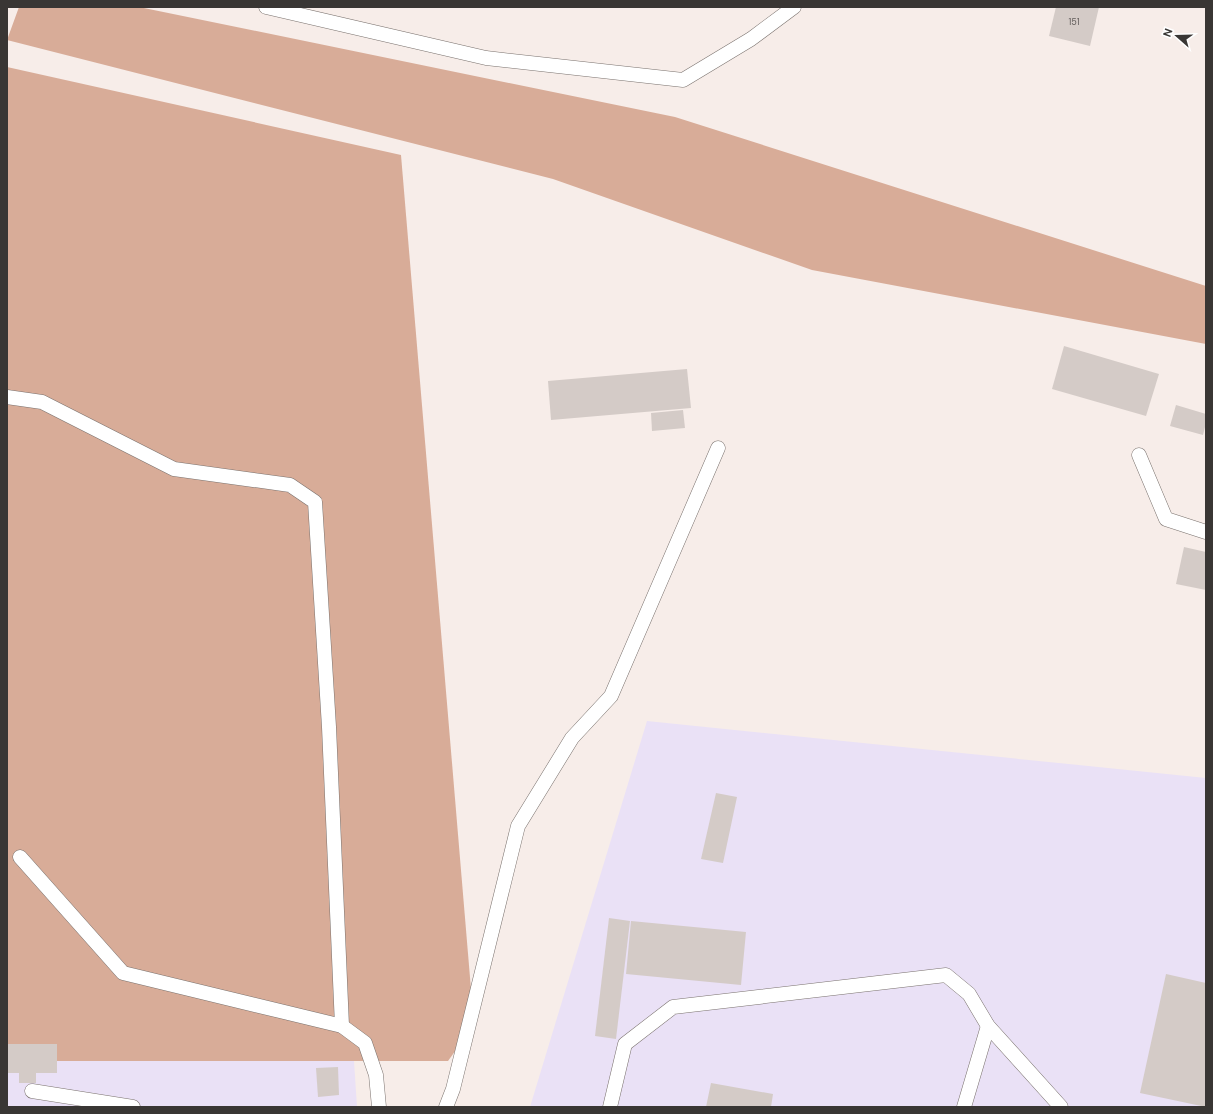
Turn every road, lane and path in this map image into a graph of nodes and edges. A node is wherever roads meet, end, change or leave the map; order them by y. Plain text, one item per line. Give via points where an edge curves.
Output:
1 (266, 7) edge
2 (794, 7) edge
3 (7, 397) edge
4 (718, 448) dead end
5 (1139, 455) dead end
6 (1206, 532) edge
7 (20, 857) dead end
8 (342, 1026) junction
9 (988, 1026) junction
10 (32, 1091) dead end
11 (133, 1107) edge
12 (379, 1107) edge
13 (446, 1107) edge
14 (610, 1107) edge
15 (964, 1107) edge
16 (1061, 1107) edge

1 - 2 lane via 486,58 683,80 751,39
3 - 8 lane via 42,402 174,468 290,485 315,502 330,727
4 - 13 lane via 611,696 572,738 518,826 453,1089
5 - 6 lane via 1166,519
7 - 8 lane via 123,973
8 - 12 lane via 365,1043 376,1075
9 - 14 lane via 969,994 946,975 673,1007 625,1044
9 - 15 lane
9 - 16 lane
10 - 11 lane

